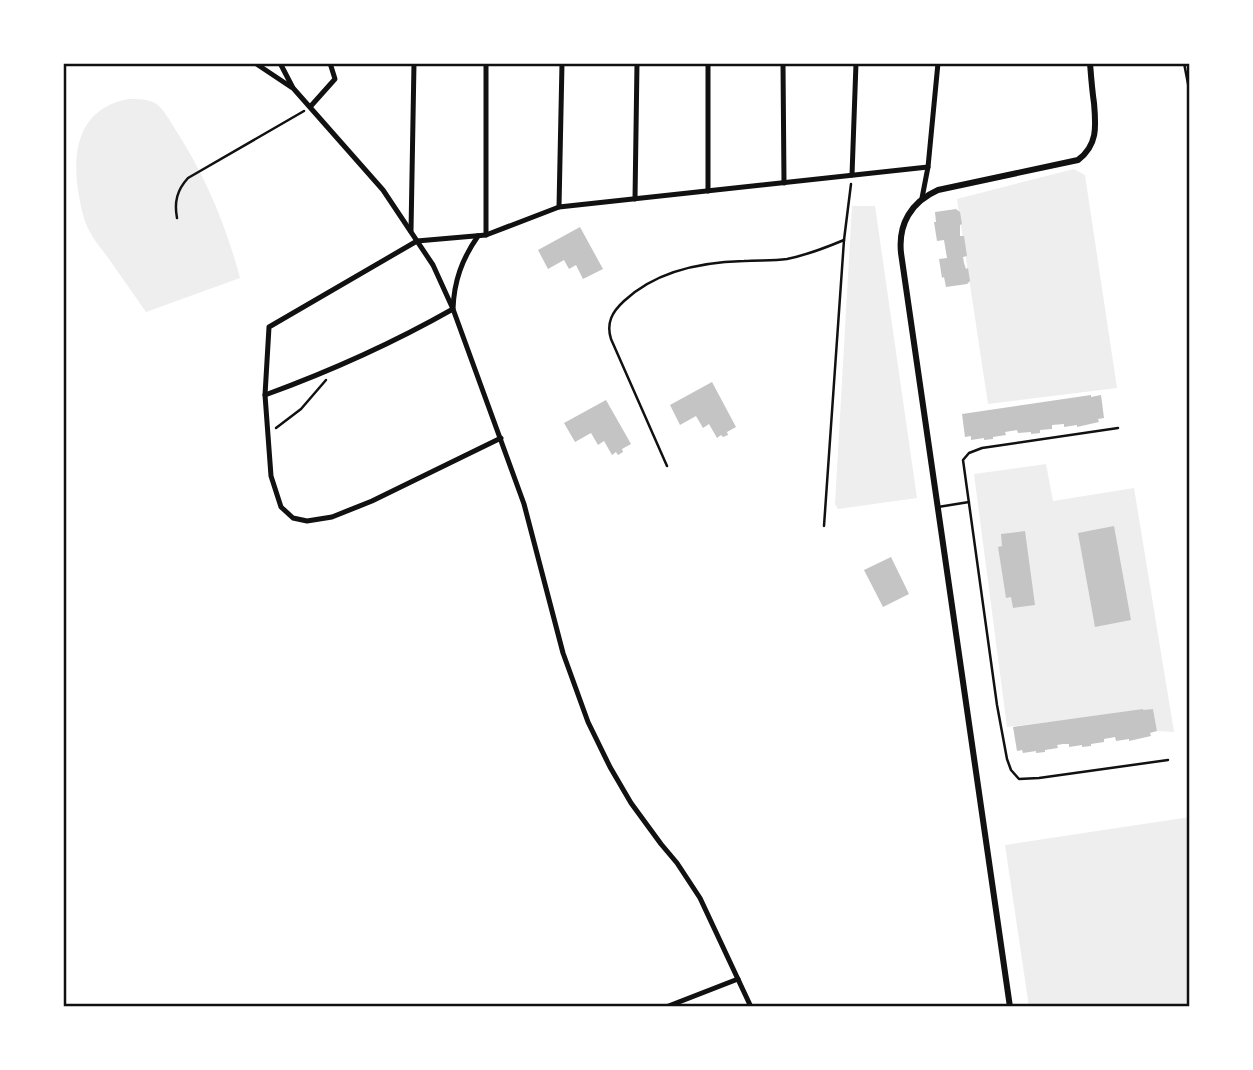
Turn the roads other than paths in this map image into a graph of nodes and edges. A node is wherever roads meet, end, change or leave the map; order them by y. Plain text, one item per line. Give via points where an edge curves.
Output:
1 (255, 63) edge
2 (280, 63) edge
3 (330, 63) edge
4 (414, 63) edge
5 (486, 63) edge
6 (562, 63) edge
7 (637, 63) edge
8 (708, 63) edge
9 (783, 63) edge
10 (856, 63) edge
11 (938, 63) edge
12 (1090, 63) edge
13 (293, 89) junction
14 (310, 107) junction
15 (928, 167) junction
16 (852, 175) junction
17 (784, 183) junction
18 (708, 191) junction
19 (922, 198) junction
20 (635, 199) junction
21 (559, 207) junction
22 (411, 231) junction
23 (486, 235) junction
24 (478, 236) junction
25 (418, 241) junction
26 (453, 309) junction
27 (265, 395) junction
28 (1118, 428) dead end
29 (501, 438) junction
30 (969, 502) junction
31 (938, 507) junction
32 (1168, 760) dead end
33 (738, 979) junction
34 (666, 1007) edge
35 (751, 1007) edge
36 (1010, 1007) edge

1 - 13 street
2 - 13 street
3 - 14 street via 335,79
4 - 22 street
5 - 23 street
6 - 21 street
7 - 20 street
8 - 18 street
9 - 17 street
10 - 16 street
11 - 15 street
12 - 19 street via 1096,132 1083,157 952,186
13 - 14 street
14 - 22 street via 383,190
15 - 16 street
15 - 19 street
16 - 17 street
17 - 18 street
18 - 20 street
19 - 31 street via 906,217 900,244
20 - 21 street
21 - 23 street
22 - 25 street
23 - 24 street
24 - 25 street
24 - 26 street via 459,269
25 - 26 street
25 - 27 street via 269,327
26 - 27 street via 388,344
26 - 29 street
27 - 29 street via 271,476 281,507 293,518 307,521 372,501
28 - 30 lane via 969,453 963,460
29 - 33 street via 524,504 563,653 588,722 631,803 701,898
30 - 31 lane
30 - 32 lane via 997,705 1011,771 1020,779 1040,778
31 - 36 street
33 - 34 street
33 - 35 street

